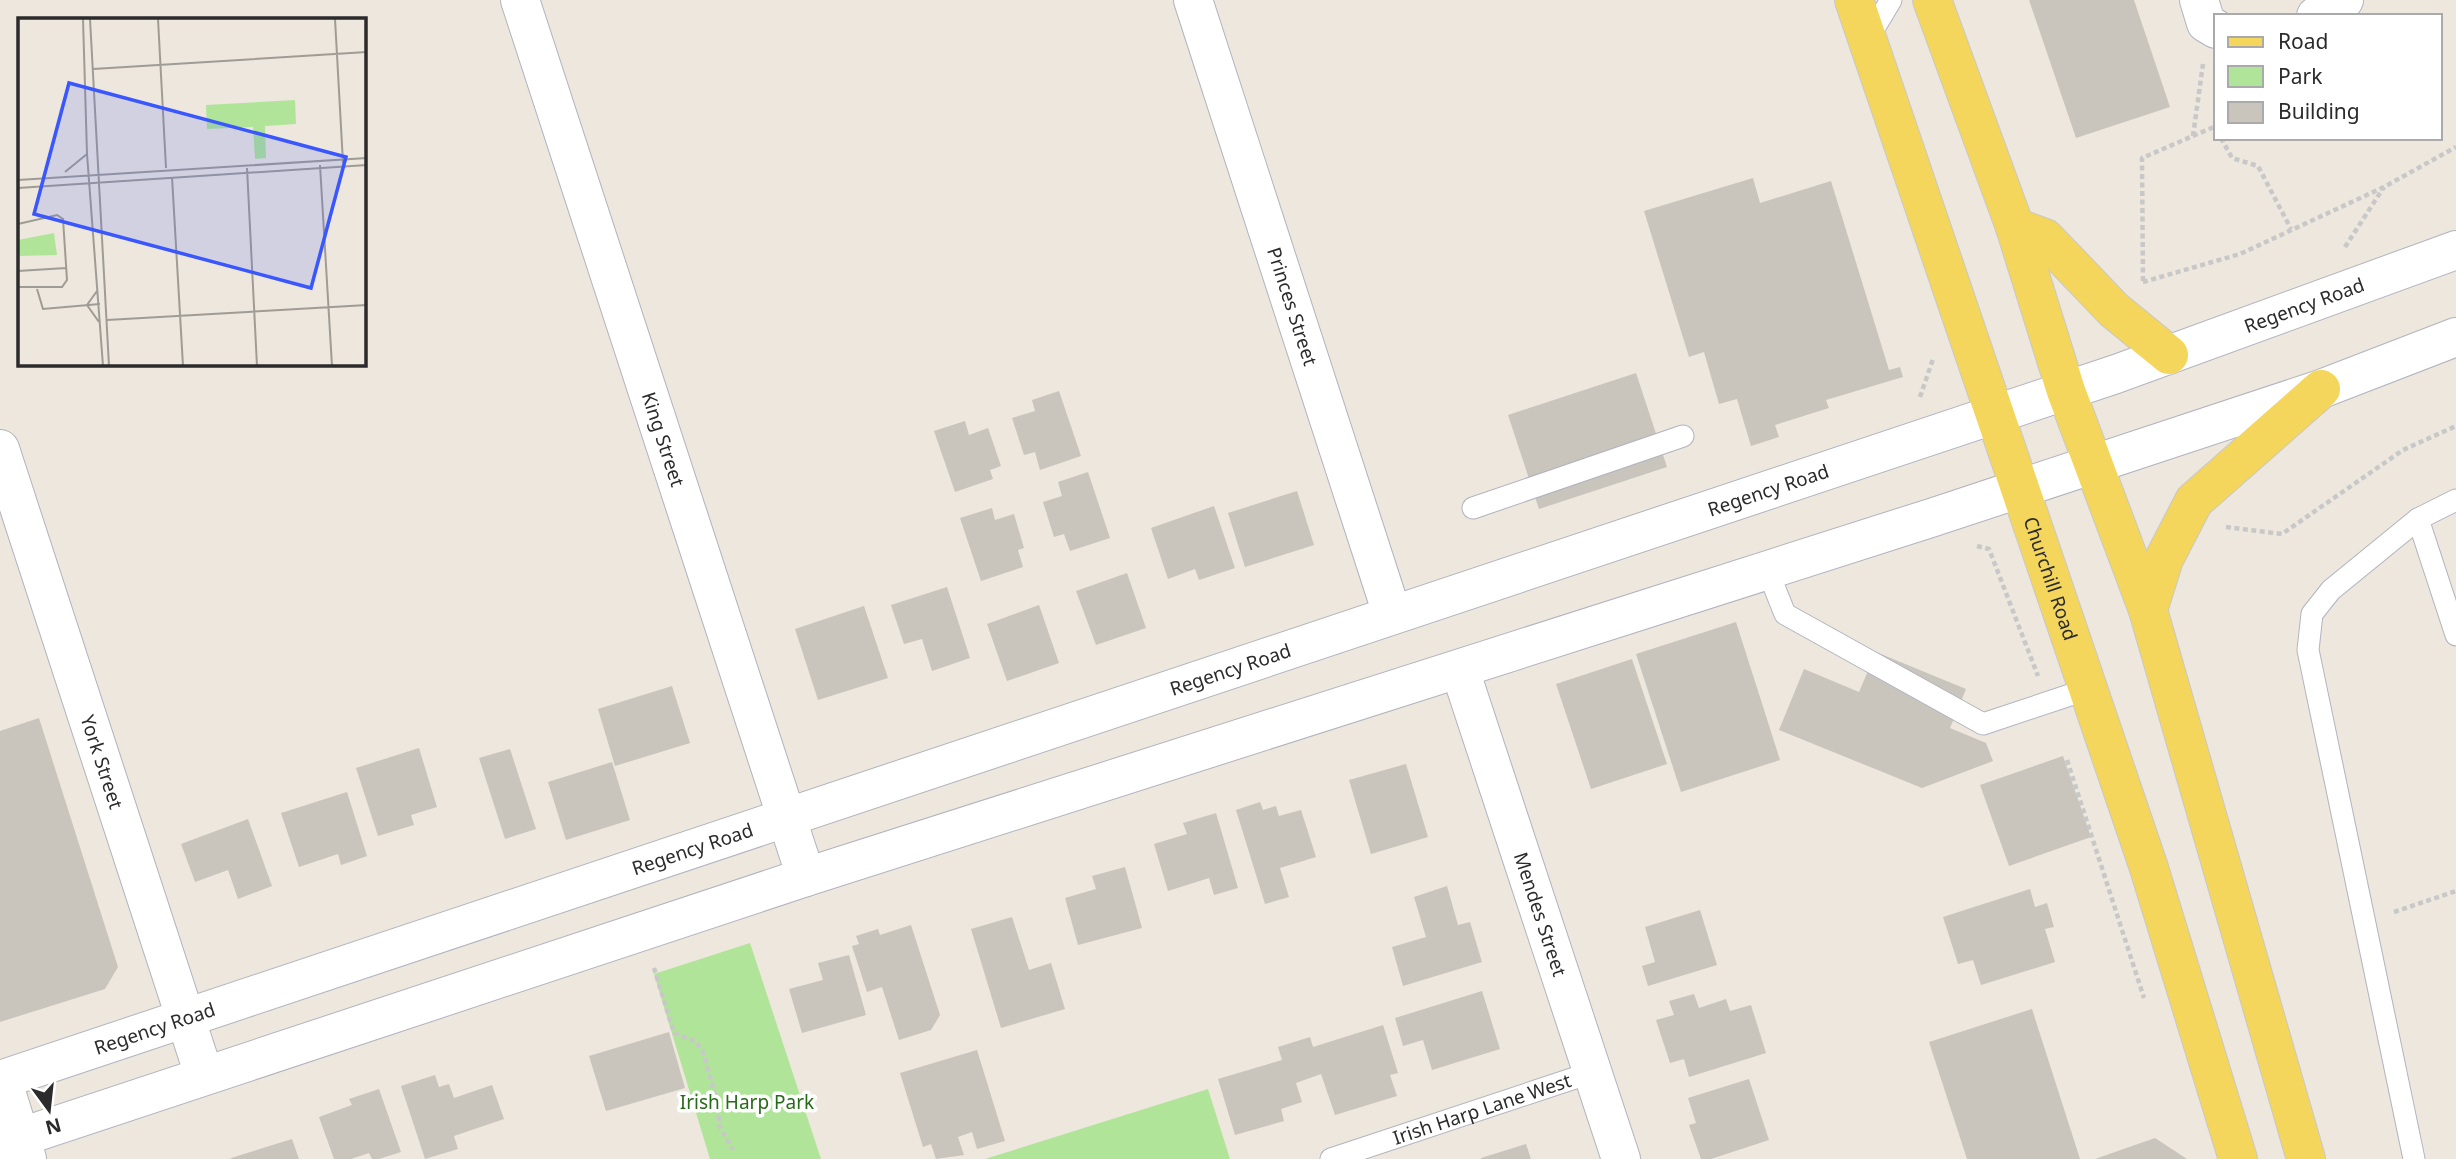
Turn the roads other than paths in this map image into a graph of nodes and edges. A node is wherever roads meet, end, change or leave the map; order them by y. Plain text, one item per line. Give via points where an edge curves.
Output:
1 (520, 0) edge
2 (1192, 0) edge
3 (1854, 0) edge
4 (1891, 0) edge
5 (1931, 0) edge
6 (2199, 0) edge
7 (2344, 0) edge
8 (2320, 14) edge
9 (1867, 40) junction
10 (2210, 45) edge
11 (2015, 227) junction
12 (2456, 250) edge
13 (2456, 337) edge
14 (2169, 355) junction
15 (2321, 389) junction
16 (2066, 391) junction
17 (1995, 414) junction
18 (1684, 436) dead end
19 (0, 449) edge
20 (2094, 464) junction
21 (2019, 487) junction
22 (2456, 500) edge
23 (1473, 508) dead end
24 (2418, 519) junction
25 (1767, 569) junction
26 (2148, 610) junction
27 (1392, 614) junction
28 (2456, 635) edge
29 (1460, 670) junction
30 (2088, 689) junction
31 (786, 817) junction
32 (806, 877) junction
33 (184, 1018) junction
34 (1593, 1072) junction
35 (204, 1075) junction
36 (1, 1080) edge
37 (16, 1147) edge
38 (1331, 1159) edge
39 (1621, 1159) edge
40 (2238, 1159) edge
41 (2306, 1159) edge
42 (2414, 1159) edge

1 - 31 main road, King Street
2 - 27 main road, Princes Street
3 - 9 main road, Churchill Road
4 - 9 lane
5 - 11 main road
6 - 10 main road
7 - 8 main road
9 - 17 main road, Churchill Road
11 - 14 main road via 2045,238 2114,310
11 - 16 main road
12 - 14 main road, Regency Road
13 - 15 main road
14 - 16 main road, Regency Road
15 - 20 main road
15 - 26 main road via 2194,501 2164,559
16 - 17 main road, Regency Road
16 - 20 main road
17 - 21 main road, Churchill Road
17 - 27 main road, Regency Road
18 - 23 lane
19 - 33 main road, York Street
20 - 21 main road
20 - 26 main road
21 - 25 main road
21 - 30 main road, Churchill Road
22 - 24 lane
24 - 28 lane
24 - 42 lane via 2331,590 2312,614 2310,662
25 - 29 main road
25 - 30 lane via 1785,614 1983,724
26 - 41 main road
27 - 31 main road, Regency Road
29 - 32 main road
29 - 34 main road, Mendes Street
30 - 40 main road, Churchill Road via 2149,868
31 - 32 main road, King Street
31 - 33 main road, Regency Road
32 - 35 main road
33 - 35 main road, York Street
33 - 36 main road, Regency Road
34 - 38 lane, Irish Harp Lane West
34 - 39 main road, Mendes Street
35 - 37 main road
36 - 37 main road

